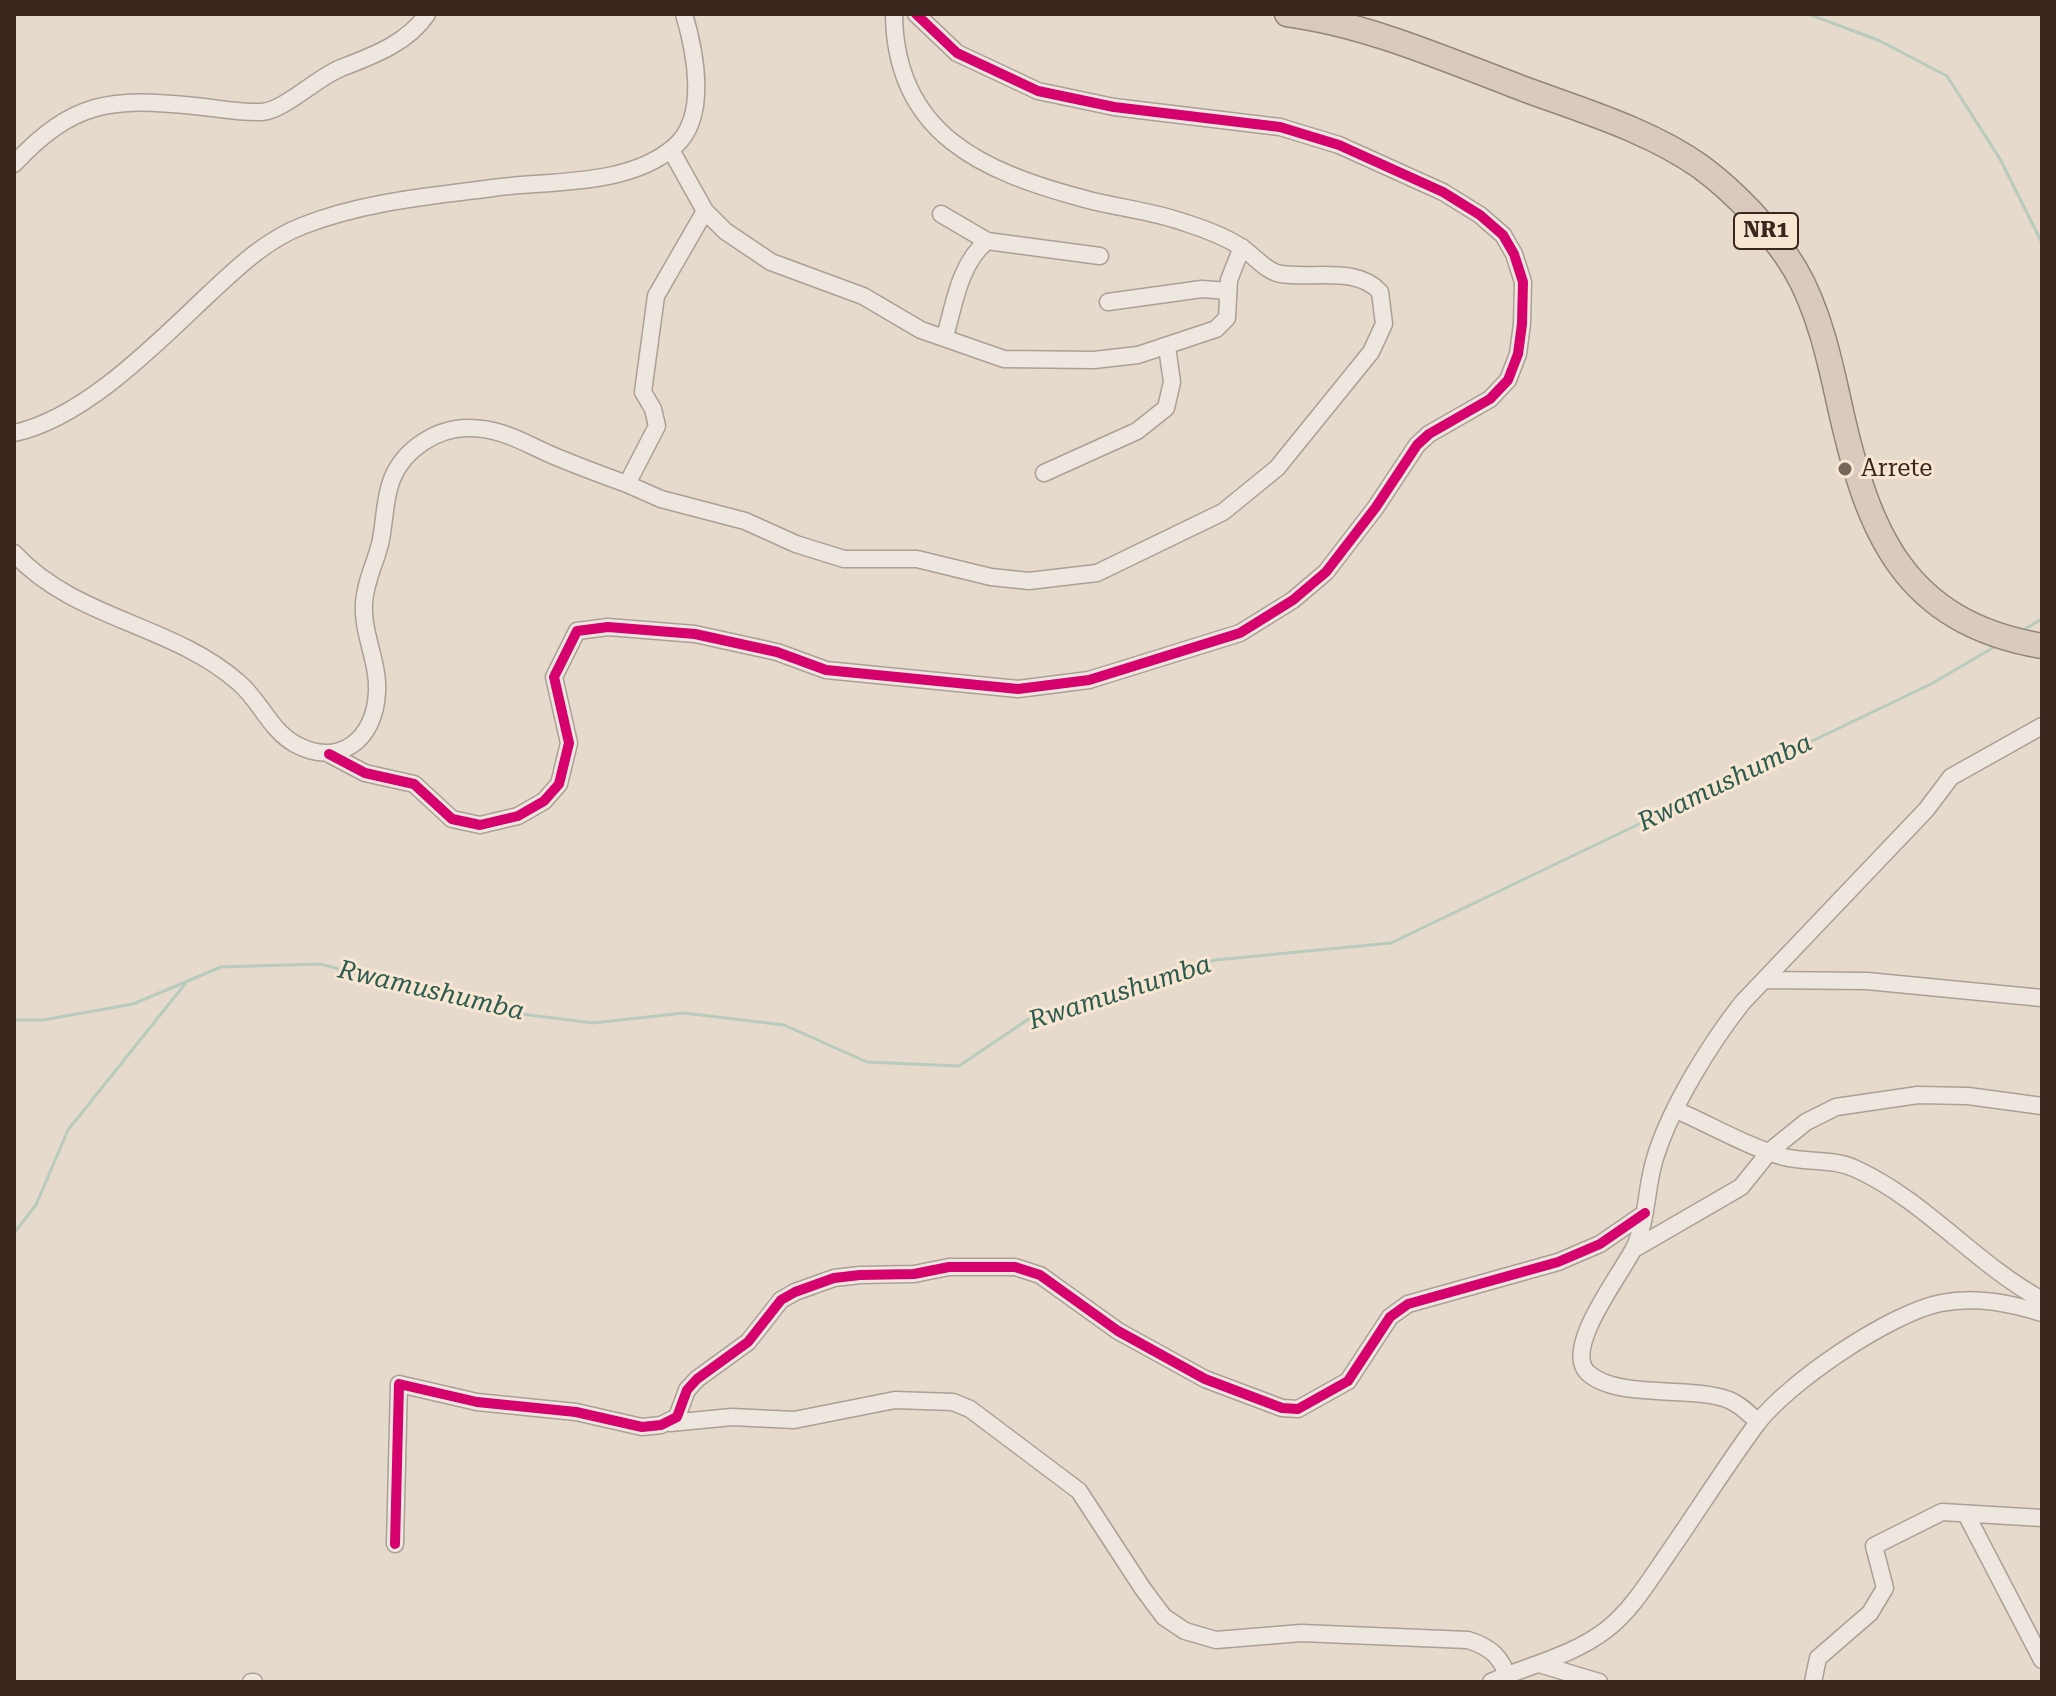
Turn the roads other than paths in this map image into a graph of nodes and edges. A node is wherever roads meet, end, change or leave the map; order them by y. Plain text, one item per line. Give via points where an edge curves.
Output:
1 (427, 14) edge
2 (684, 14) edge
3 (894, 14) edge
4 (916, 14) edge
5 (1287, 14) edge
6 (671, 150) junction
7 (14, 164) edge
8 (705, 211) junction
9 (941, 214) dead end
10 (987, 241) junction
11 (1242, 247) junction
12 (1100, 256) dead end
13 (1228, 291) junction
14 (1108, 302) dead end
15 (945, 337) junction
16 (1167, 347) junction
17 (15, 437) edge
18 (1044, 473) dead end
19 (627, 484) junction
20 (14, 553) edge
21 (2042, 646) edge
22 (2042, 726) edge
23 (329, 754) junction
24 (1766, 980) junction
25 (2042, 998) edge
26 (2042, 1106) edge
27 (1676, 1110) junction
28 (1770, 1151) junction
29 (1645, 1213) junction
30 (1634, 1249) junction
31 (2042, 1300) edge
32 (2042, 1313) edge
33 (1758, 1422) junction
34 (670, 1423) junction
35 (1966, 1514) junction
36 (2042, 1518) edge
37 (395, 1544) dead end
38 (2042, 1660) edge
39 (1539, 1664) junction
40 (1508, 1678) edge
41 (1491, 1682) edge
42 (1597, 1682) edge
43 (1813, 1682) edge

1 - 7 street via 382,52 317,79 275,109 239,112 137,102 97,108 56,125
2 - 6 street via 695,80 694,112 686,134
3 - 11 street via 897,60 909,93 940,132 977,161 1086,200 1177,220
4 - 23 street via 957,53 1038,91 1114,107 1280,127 1339,145 1443,192 1503,235 1514,254 1523,282 1522,324 1508,380 1490,399 1417,445 1326,572 1293,600 1240,633 1183,652 1089,680 1018,689 826,670 742,643 608,627 577,631 562,655 554,677 569,743 559,784 544,801 518,816 480,825 452,819 414,784 365,773
5 - 21 highway, NR1 via 1386,38 1569,106 1666,146 1715,179 1754,217 1795,270 1815,312 1856,476 1888,549 1939,606 1993,636
6 - 8 street
6 - 17 street via 611,175 369,207 299,227 243,262 147,351 76,406
8 - 15 street via 771,262 849,290 921,330
8 - 19 street via 656,296 643,392 657,426
9 - 10 street
10 - 12 street
10 - 15 street via 966,268
11 - 13 street
11 - 19 street via 1277,273 1346,277 1374,285 1384,301 1382,334 1277,468 1246,496 1122,564 1097,573 1029,581 917,559 844,559
13 - 14 street via 1202,289
13 - 16 street via 1224,323
15 - 16 street via 1018,361 1094,360
16 - 18 street via 1172,382 1166,408 1137,431
19 - 23 street via 495,430 445,431 412,450 392,479 365,594 366,639 378,689 375,708 351,747
20 - 23 street via 61,592 213,662 255,698 277,730 310,751
22 - 24 street via 1951,777
24 - 25 street via 1867,981
24 - 27 street via 1723,1027
26 - 28 street via 1918,1095 1836,1107 1806,1122
27 - 28 street
27 - 29 street via 1655,1157
28 - 30 street via 1741,1187
28 - 31 street via 1856,1169 1938,1221 1993,1271
29 - 30 street
29 - 34 street via 1600,1244 1558,1262 1408,1304 1390,1317 1348,1381 1298,1409 1205,1379 1028,1270 949,1267 834,1278 795,1292 781,1300 748,1342 697,1379
30 - 33 street via 1586,1329 1582,1366 1588,1374 1617,1385 1733,1401
32 - 33 street via 1982,1300 1924,1308 1820,1366
33 - 39 street via 1641,1593 1607,1629
34 - 37 street via 642,1427 576,1412 477,1402 399,1384
34 - 40 street via 732,1417 794,1420 895,1400 962,1405 1079,1491 1164,1617 1185,1631 1216,1640 1301,1633 1468,1640 1487,1646 1501,1660
35 - 36 street
35 - 38 street
35 - 43 street via 1942,1512 1874,1546 1885,1588 1870,1613 1818,1658
39 - 40 street
39 - 42 street
40 - 41 street

